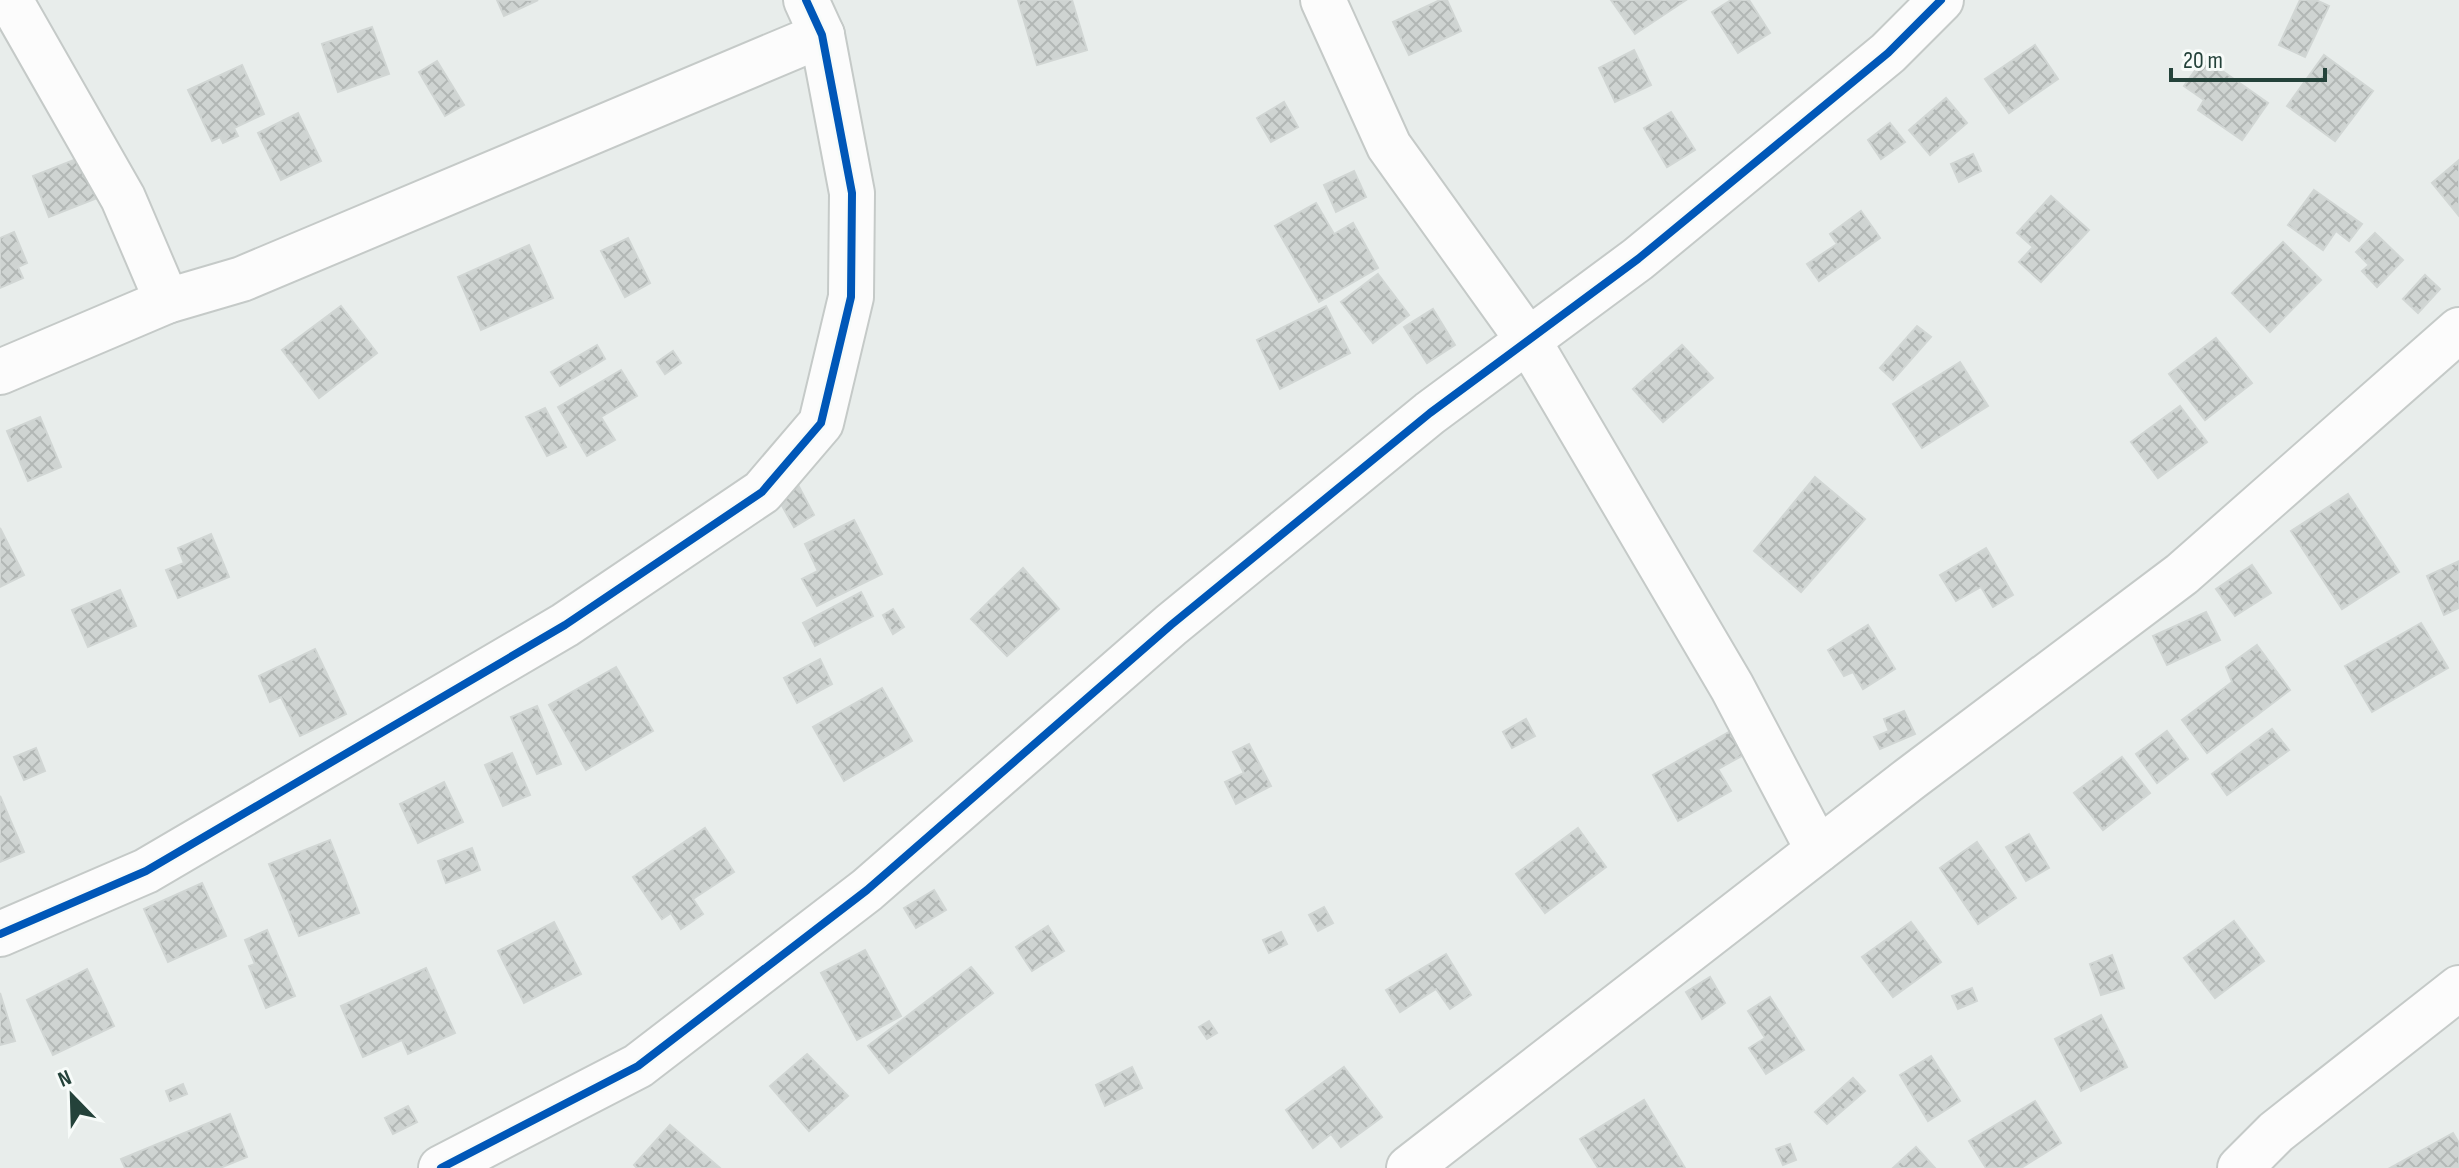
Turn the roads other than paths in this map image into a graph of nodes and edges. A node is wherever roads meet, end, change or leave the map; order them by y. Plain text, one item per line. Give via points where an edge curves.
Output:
1 (10, 0) edge
2 (1323, 0) edge
3 (1941, 0) edge
4 (814, 17) edge
5 (167, 301) junction
6 (2459, 330) edge
7 (1528, 340) junction
8 (0, 372) edge
9 (1818, 850) junction
10 (0, 934) edge
11 (2459, 988) edge
12 (441, 1168) edge
13 (1409, 1168) edge
14 (2240, 1168) edge

1 - 5 street via 123,198
2 - 7 street via 1389,146
3 - 7 street via 1888,53 1638,259
4 - 5 street via 242,279
4 - 10 street via 852,193 851,297 821,423 762,492 565,625 146,871
5 - 8 street
6 - 9 street via 2182,574
7 - 9 street via 1732,687
7 - 12 street via 1430,413 1171,625 867,890 650,1057
9 - 13 street
11 - 14 street via 2276,1132

